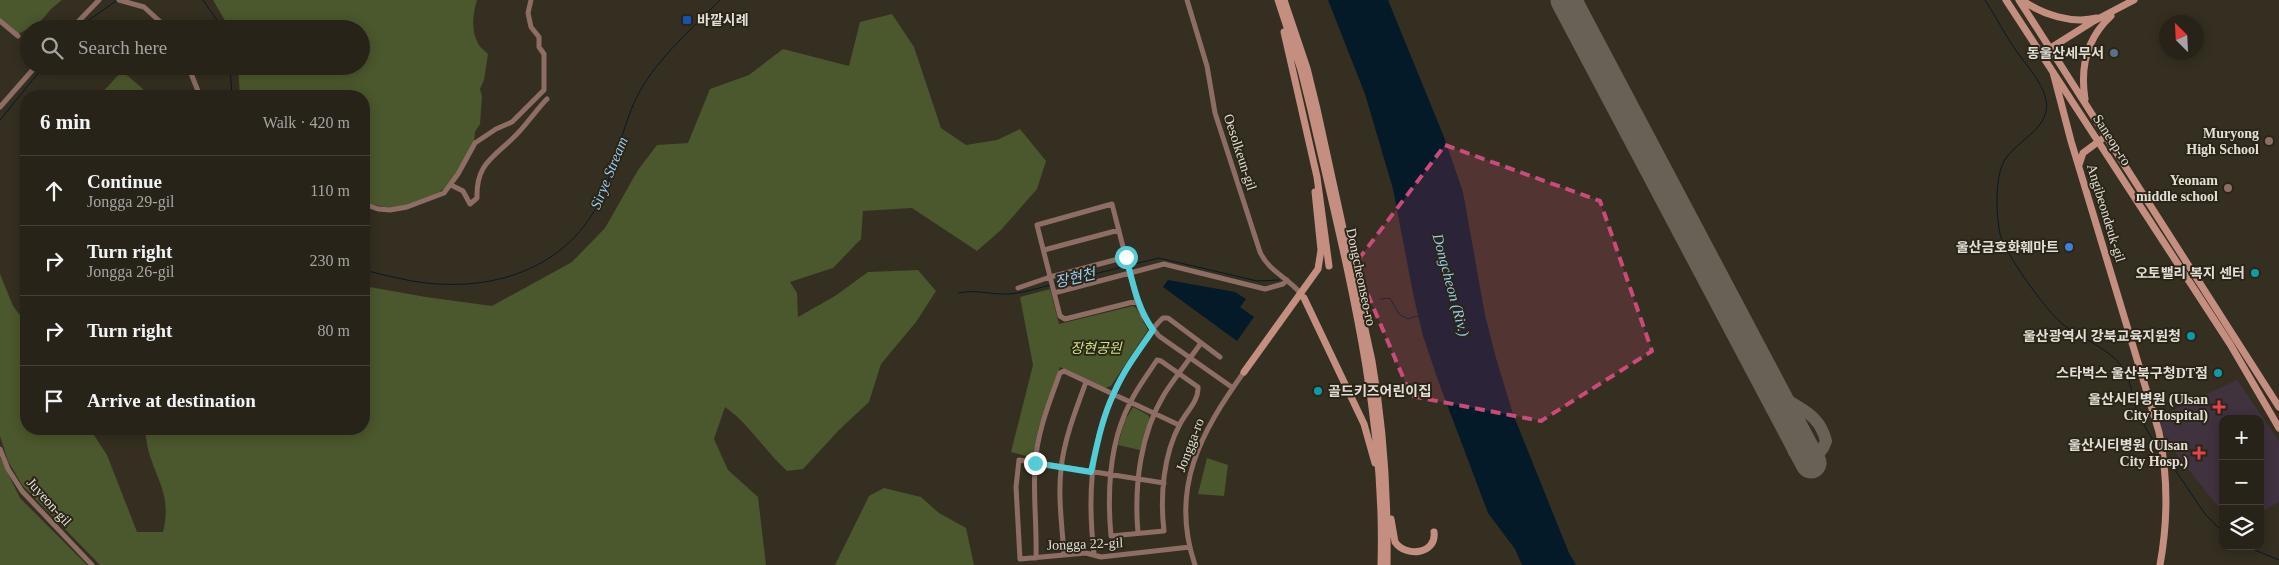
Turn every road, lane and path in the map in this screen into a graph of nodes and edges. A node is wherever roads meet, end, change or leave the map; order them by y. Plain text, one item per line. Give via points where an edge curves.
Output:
1 (99, 0) edge
2 (531, 0) edge
3 (1187, 0) edge
4 (1277, 0) edge
5 (1284, 0) edge
6 (2006, 0) edge
7 (2020, 0) edge
8 (2134, 0) edge
9 (122, 1) edge
10 (2116, 10) junction
11 (2107, 15) junction
12 (80, 20) edge
13 (158, 20) edge
14 (0, 21) edge
15 (18, 36) dead end
16 (2050, 48) junction
17 (2042, 54) junction
18 (2053, 72) junction
19 (28, 75) edge
20 (192, 75) edge
21 (198, 90) edge
22 (547, 99) dead end
23 (2086, 105) junction
24 (0, 107) edge
25 (1307, 132) junction
26 (2106, 136) junction
27 (2097, 141) junction
28 (2078, 166) junction
29 (451, 185) junction
30 (370, 206) edge
31 (1119, 230) junction
32 (1044, 250) junction
33 (1126, 259) junction
34 (1328, 266) dead end
35 (1130, 272) junction
36 (1050, 278) junction
37 (1287, 280) junction
38 (1018, 288) dead end
39 (1054, 292) junction
40 (1302, 296) joint
41 (1137, 301) junction
42 (1153, 330) junction
43 (2237, 339) junction
44 (1201, 343) junction
45 (2230, 344) junction
46 (1220, 357) dead end
47 (1190, 358) junction
48 (1244, 372) joint
49 (1179, 374) junction
50 (1086, 382) junction
51 (1233, 388) junction
52 (1114, 394) junction
53 (2279, 399) edge
54 (1130, 403) junction
55 (2279, 407) edge
56 (1154, 414) junction
57 (2279, 420) edge
58 (1179, 425) junction
59 (2279, 428) edge
60 (0, 449) edge
61 (1035, 463) junction
62 (1061, 468) junction
63 (1091, 472) junction
64 (1110, 474) junction
65 (1386, 474) junction
66 (1137, 478) junction
67 (1164, 483) junction
68 (1381, 492) junction
69 (1434, 532) dead end
70 (1138, 533) junction
71 (1190, 547) junction
72 (1064, 554) junction
73 (1094, 554) junction
74 (1036, 558) junction
75 (92, 565) edge
76 (1195, 565) edge
77 (1381, 565) edge
78 (1387, 565) edge
79 (2160, 565) edge

1 - 12 street
2 - 29 street via 528,19 539,36 539,47 544,54 544,90 512,122 476,143
3 - 37 street, Oesolkeun-gil via 1207,66 1214,113 1260,252 1268,265
4 - 25 main road
4 - 68 main road, Dongcheonseo-ro via 1311,110 1364,353 1374,410
5 - 65 main road, Dongcheonseo-ro via 1309,76 1353,270 1379,401
6 - 17 main road, Saneop-ro
7 - 11 main road via 2045,13 2070,19
7 - 16 main road, Saneop-ro
8 - 10 main road
9 - 13 street via 144,7
10 - 11 main road
10 - 23 main road via 2097,31 2086,56 2083,78
11 - 16 main road
14 - 15 street
16 - 17 main road
16 - 23 main road, Saneop-ro
17 - 18 main road, Saneop-ro
18 - 27 main road, Saneop-ro
18 - 28 main road, Angibeondeuk-gil
19 - 24 street
20 - 21 street
22 - 29 street via 479,173 477,198 470,204 463,191
23 - 26 main road, Saneop-ro
25 - 34 main road via 1317,177
25 - 48 main road via 1321,250 1318,269
26 - 27 main road
26 - 43 main road, Saneop-ro
27 - 28 main road via 2083,153
27 - 45 main road, Saneop-ro
28 - 79 main road, Angibeondeuk-gil via 2159,432 2166,513
29 - 30 street via 444,192 407,207 390,210
31 - 32 street
31 - 32 street via 1112,204 1037,225
31 - 33 street
32 - 36 street
33 - 35 street
33 - 36 street
35 - 37 street via 1164,264 1265,289
35 - 39 street
35 - 41 street
36 - 38 street
36 - 39 street
37 - 40 street, Oesolkeun-gil
39 - 41 street via 1060,316 1065,319
40 - 68 main road via 1366,431
41 - 42 street
42 - 44 street via 1161,320 1168,318
42 - 47 street
42 - 52 street
43 - 53 main road, Saneop-ro
43 - 55 main road, Saneop-ro
44 - 46 street
44 - 47 street
45 - 57 main road, Saneop-ro
45 - 59 main road, Saneop-ro
47 - 49 street
47 - 51 street
48 - 51 street, Jongga-ro
49 - 54 street via 1157,360
49 - 56 street
49 - 58 street via 1198,387 1198,394
50 - 52 street
50 - 61 street via 1064,371 1060,373 1042,426
50 - 62 street
51 - 71 street, Jongga-ro via 1208,427 1189,476 1186,505
52 - 54 street
52 - 63 street via 1099,434
54 - 56 street
54 - 64 street
56 - 58 street
56 - 66 street
58 - 67 street via 1168,456
60 - 75 street, Juyeon-gil via 22,491
61 - 62 street
61 - 74 street
61 - 74 street, Jongga 22-gil via 1019,460 1016,487 1020,559
62 - 63 street
62 - 72 street
63 - 64 street
63 - 73 street via 1090,523
64 - 66 street
64 - 70 street via 1111,536
65 - 69 main road via 1394,538 1398,546 1407,552 1418,552 1434,542
65 - 78 main road, Dongcheonseo-ro
66 - 67 street
66 - 70 street
67 - 70 street via 1161,510 1164,531
68 - 77 main road, Dongcheonseo-ro
71 - 73 street, Jongga 22-gil via 1101,557
71 - 76 street, Jongga-ro
72 - 73 street, Jongga 22-gil
72 - 74 street, Jongga 22-gil

